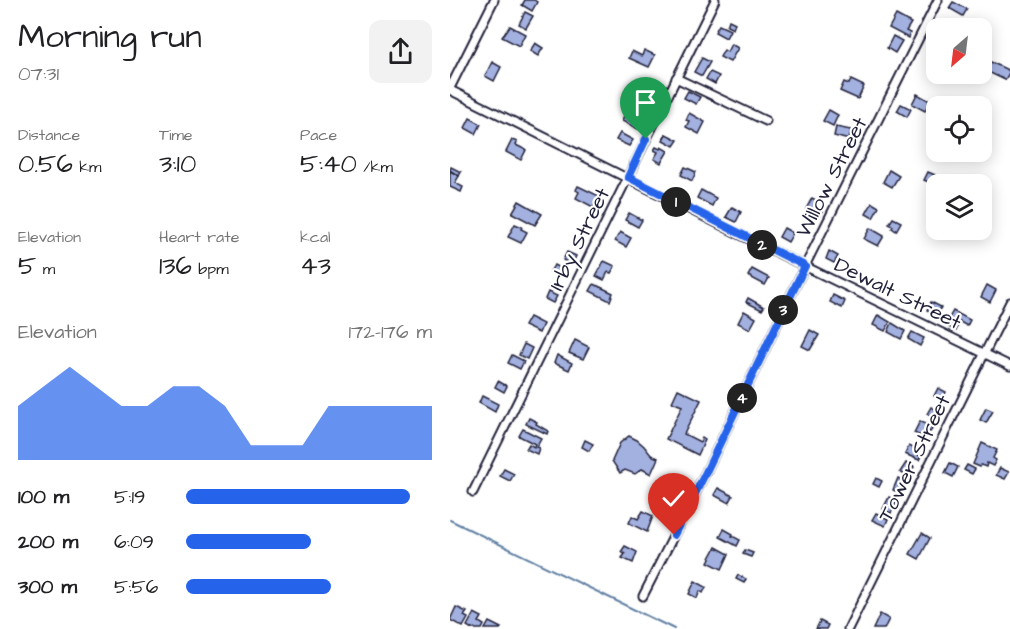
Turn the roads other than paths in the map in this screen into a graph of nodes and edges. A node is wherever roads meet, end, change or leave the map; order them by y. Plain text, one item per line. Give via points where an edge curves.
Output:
1 (494, 0) edge
2 (715, 0) edge
3 (938, 0) edge
4 (676, 78) junction
5 (450, 89) edge
6 (766, 121) dead end
7 (628, 177) junction
8 (805, 266) junction
9 (1010, 302) edge
10 (985, 354) junction
11 (1010, 366) edge
12 (472, 492) dead end
13 (643, 596) dead end
14 (848, 629) edge

1 - 5 street
2 - 4 street, Irby Street
3 - 8 street, Willow Street
4 - 6 street
4 - 7 street, Irby Street
5 - 7 street, Dewalt Street
7 - 8 street, Dewalt Street
7 - 12 street, Irby Street
8 - 10 street, Dewalt Street
8 - 13 street, Willow Street
9 - 10 street, Tower Street
10 - 11 street, Dewalt Street
10 - 14 street, Tower Street

